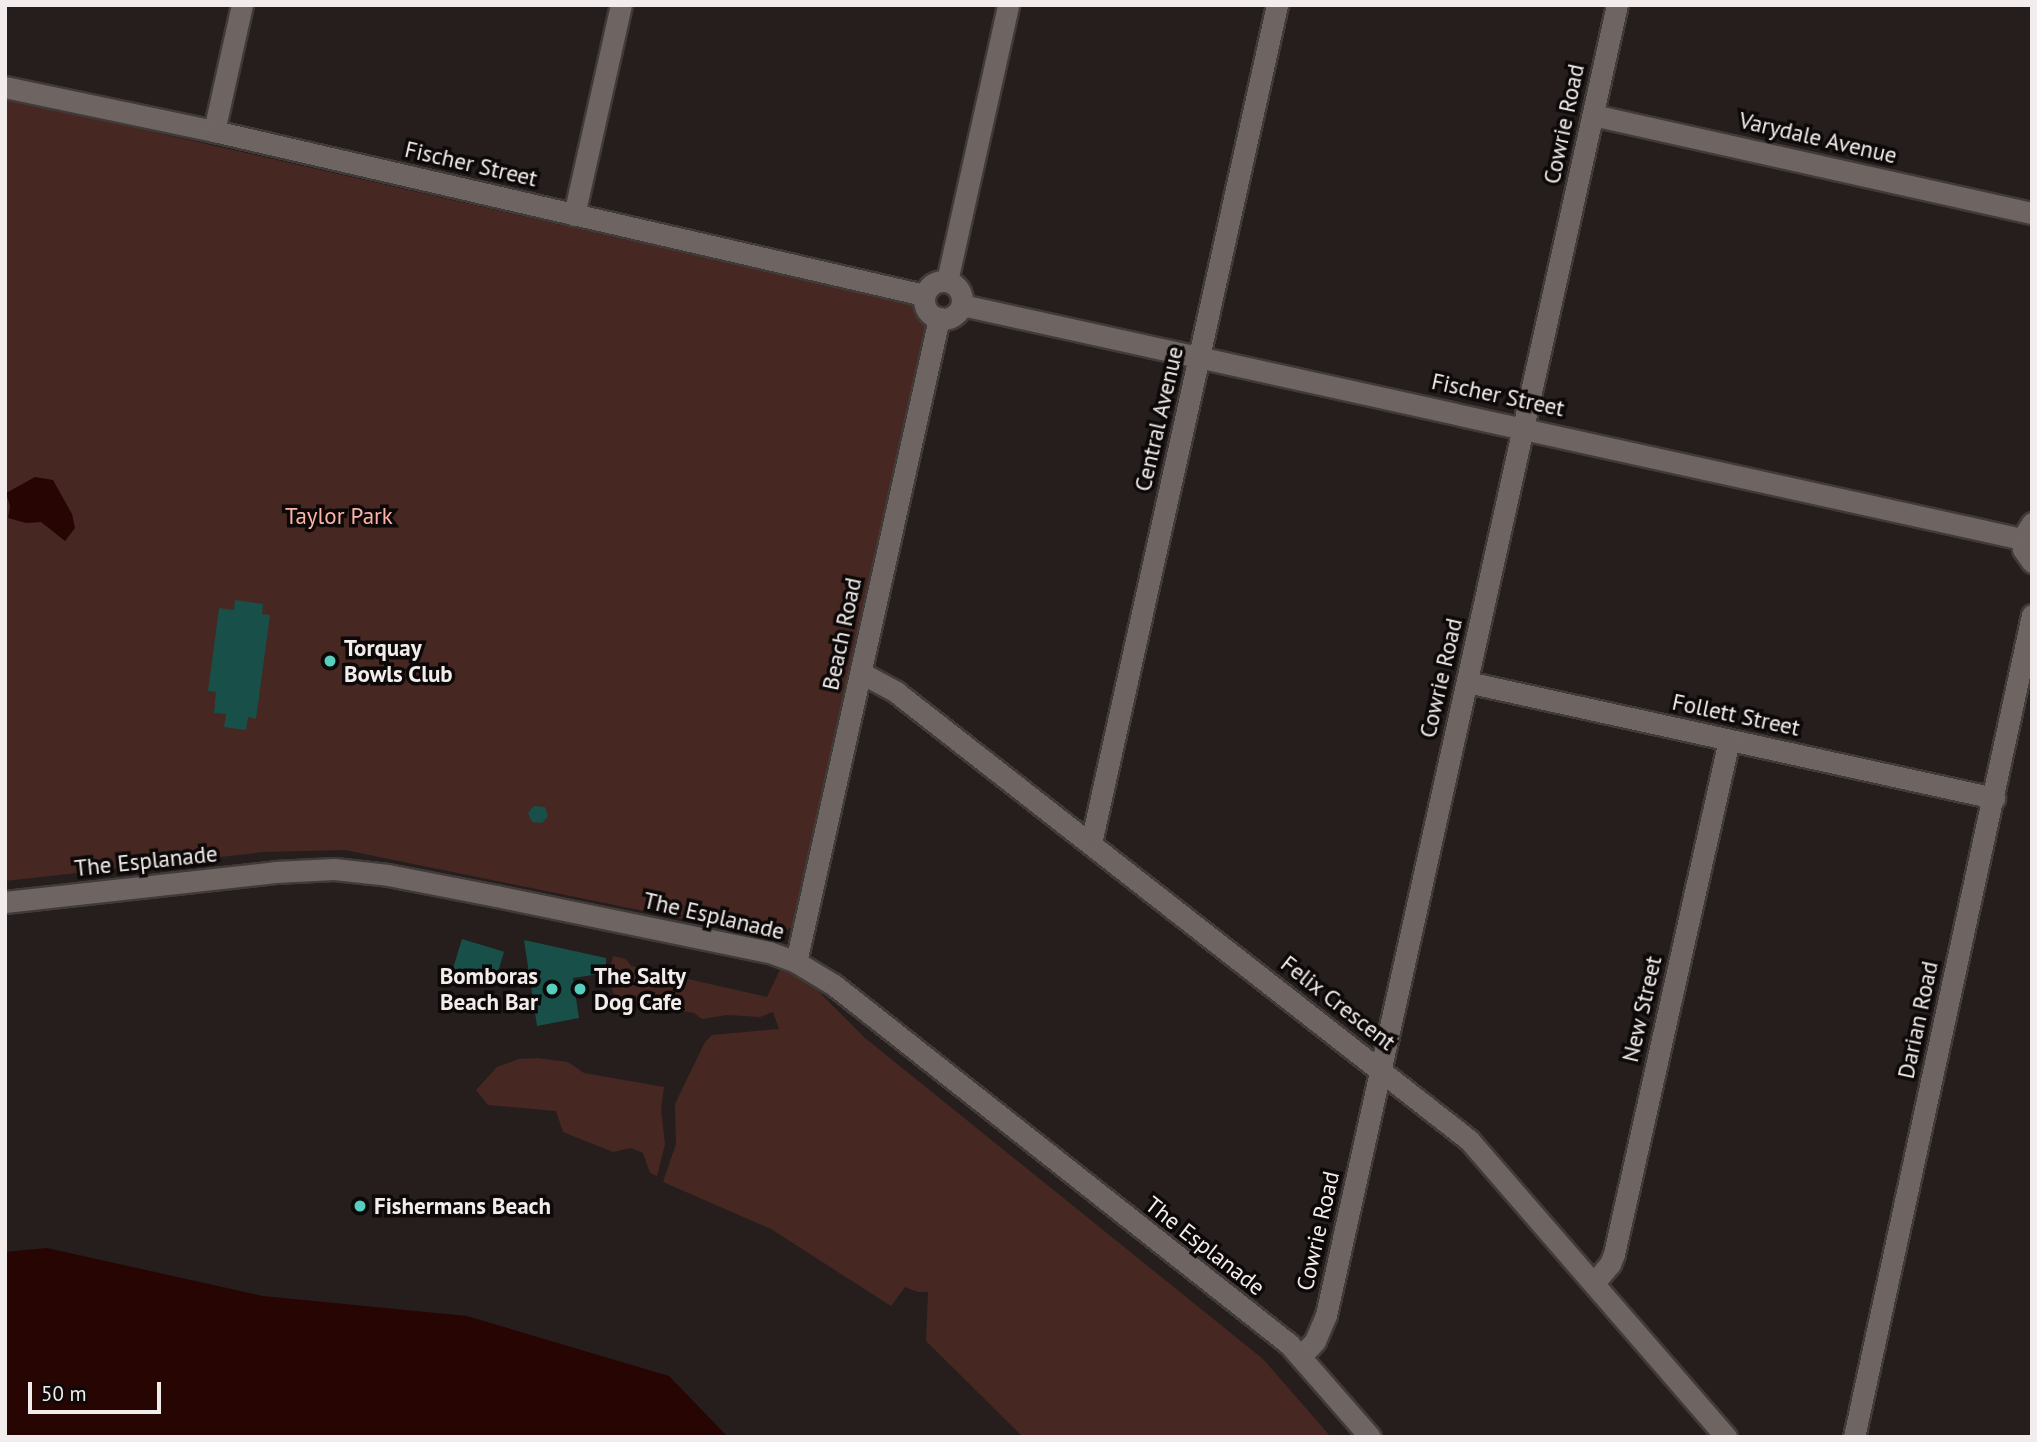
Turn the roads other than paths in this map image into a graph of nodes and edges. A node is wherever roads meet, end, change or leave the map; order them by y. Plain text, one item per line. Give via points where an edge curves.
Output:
1 (242, 5) edge
2 (621, 5) edge
3 (1008, 5) edge
4 (1277, 5) edge
5 (1617, 5) edge
6 (5, 87) edge
7 (1593, 115) junction
8 (214, 131) junction
9 (2032, 213) edge
10 (574, 215) junction
11 (947, 281) junction
12 (925, 295) junction
13 (962, 304) junction
14 (939, 318) junction
15 (1200, 357) junction
16 (1524, 428) junction
17 (2027, 531) edge
18 (2032, 562) edge
19 (2032, 615) edge
20 (861, 673) junction
21 (1467, 682) junction
22 (1729, 740) junction
23 (1994, 797) junction
24 (1091, 843) junction
25 (5, 902) edge
26 (796, 961) junction
27 (1381, 1070) junction
28 (1594, 1283) junction
29 (1302, 1355) junction
30 (1370, 1437) edge
31 (1726, 1437) edge
32 (1854, 1437) edge

1 - 8 street
2 - 10 street
3 - 11 street
4 - 15 street, Central Avenue
5 - 7 street, Cowrie Road
6 - 8 street, Fischer Street
7 - 9 street, Varydale Avenue
7 - 16 street, Cowrie Road
8 - 10 street, Fischer Street
10 - 12 street, Fischer Street
11 - 12 street via 932,283
11 - 13 street via 959,289
12 - 14 street via 926,310
13 - 14 street via 953,316
13 - 15 street, Fischer Street
14 - 20 street, Beach Road
15 - 16 street, Fischer Street
15 - 24 street, Central Avenue
16 - 17 street, Fischer Street
16 - 21 street, Cowrie Road
17 - 18 street via 2023,549
19 - 23 street, Darian Road
20 - 24 street, Felix Crescent via 896,692
20 - 26 street, Beach Road
21 - 22 street, Follett Street
21 - 27 street, Cowrie Road
22 - 23 street, Follett Street
22 - 28 street, New Street via 1614,1254
23 - 32 street, Darian Road
24 - 27 street, Felix Crescent
25 - 26 street, The Esplanade via 334,869 496,896
26 - 29 street, The Esplanade via 834,985
27 - 28 street, Felix Crescent via 1469,1140
27 - 29 street, Cowrie Road via 1326,1315 1315,1341
28 - 31 street, Felix Crescent
29 - 30 street, The Esplanade

